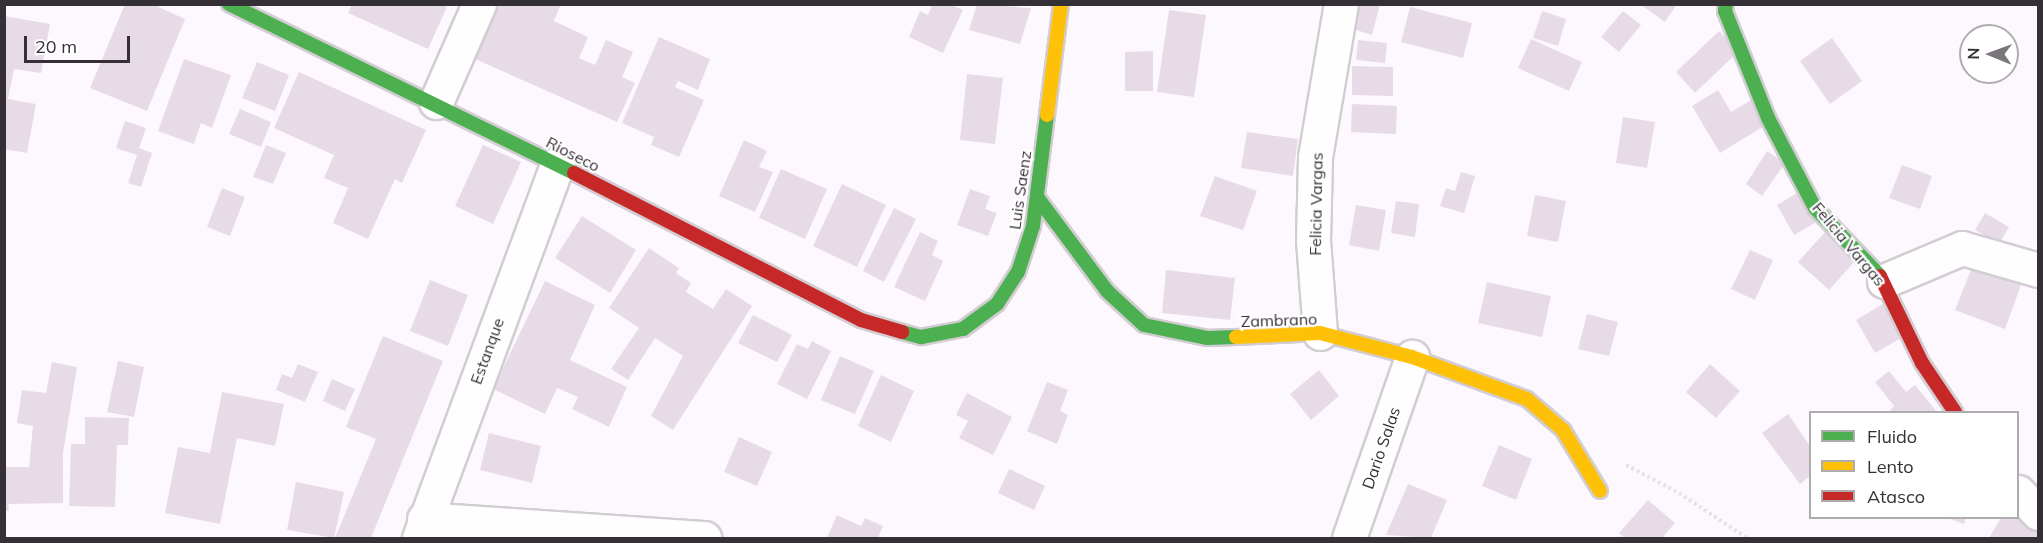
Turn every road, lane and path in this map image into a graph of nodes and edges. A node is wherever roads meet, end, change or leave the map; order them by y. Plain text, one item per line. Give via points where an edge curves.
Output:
1 (229, 4) edge
2 (479, 4) edge
3 (1061, 4) edge
4 (1341, 4) edge
5 (1726, 4) edge
6 (436, 102) junction
7 (556, 164) junction
8 (1037, 197) junction
9 (2038, 270) edge
10 (1884, 281) junction
11 (1320, 333) junction
12 (901, 334) joint
13 (1413, 357) junction
14 (1954, 411) edge
15 (1619, 461) dead end
16 (1600, 491) dead end
17 (2019, 493) edge
18 (2038, 513) edge
19 (422, 529) edge
20 (704, 538) edge
21 (1349, 538) edge
22 (1747, 538) edge

1 - 6 main road, Rioseco
2 - 6 street
3 - 8 main road, Luis Saenz
4 - 11 street, Felicia Vargas via 1315,157 1313,240
5 - 10 main road, Felicia Vargas via 1725,11 1768,118 1815,208
6 - 7 main road, Rioseco
7 - 12 main road, Rioseco via 861,320
7 - 19 street, Estanque
8 - 11 main road, Zambrano via 1107,291 1144,325 1207,338
8 - 12 main road, Luis Saenz via 1025,254 997,304 963,329 941,335
9 - 10 street via 1962,248
10 - 14 main road, Felicia Vargas via 1922,363
11 - 13 main road, Zambrano
13 - 16 main road, Zambrano via 1527,399 1563,430
13 - 21 street, Dario Salas
15 - 22 path via 1679,493
17 - 18 street
19 - 20 street

